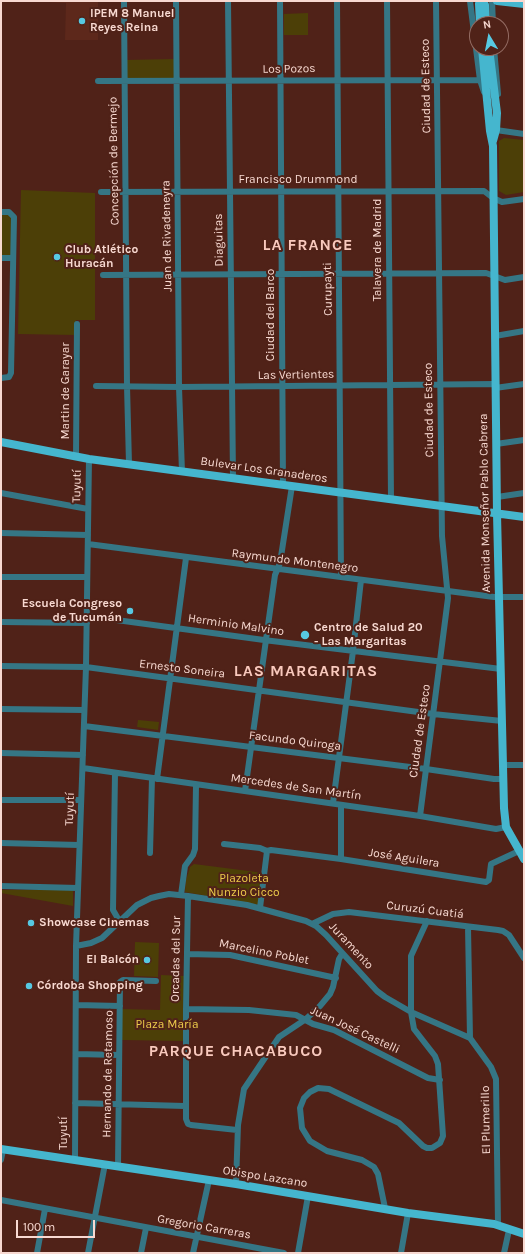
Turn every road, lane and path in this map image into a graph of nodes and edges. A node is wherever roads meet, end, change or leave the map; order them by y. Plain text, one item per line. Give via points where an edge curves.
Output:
1 (124, 1) edge
2 (176, 1) edge
3 (228, 1) edge
4 (280, 1) edge
5 (337, 1) edge
6 (387, 1) edge
7 (436, 1) edge
8 (470, 1) edge
9 (497, 1) edge
10 (485, 3) edge
11 (524, 4) edge
12 (482, 16) edge
13 (486, 16) edge
14 (490, 16) edge
15 (483, 56) edge
16 (489, 56) edge
17 (495, 56) edge
18 (337, 79) junction
19 (387, 79) junction
20 (437, 80) junction
21 (480, 80) junction
22 (98, 81) dead end
23 (124, 81) junction
24 (228, 81) junction
25 (281, 81) junction
26 (176, 82) junction
27 (488, 104) junction
28 (497, 113) junction
29 (496, 130) junction
30 (524, 134) edge
31 (493, 141) junction
32 (338, 191) junction
33 (388, 191) junction
34 (438, 191) junction
35 (101, 192) dead end
36 (126, 192) junction
37 (177, 192) junction
38 (230, 192) junction
39 (282, 192) junction
40 (493, 198) junction
41 (524, 199) edge
42 (1, 212) edge
43 (1, 258) edge
44 (13, 258) junction
45 (338, 273) junction
46 (389, 273) junction
47 (439, 273) junction
48 (230, 274) junction
49 (282, 274) junction
50 (178, 275) junction
51 (495, 275) junction
52 (103, 276) dead end
53 (126, 276) junction
54 (524, 277) edge
55 (77, 324) dead end
56 (524, 331) edge
57 (495, 336) junction
58 (1, 378) edge
59 (524, 384) edge
60 (283, 385) junction
61 (340, 385) junction
62 (440, 385) junction
63 (96, 386) dead end
64 (127, 386) junction
65 (390, 386) junction
66 (495, 386) junction
67 (179, 387) junction
68 (231, 387) junction
69 (524, 440) edge
70 (1, 442) edge
71 (496, 444) junction
72 (76, 457) junction
73 (89, 459) junction
74 (129, 464) junction
75 (182, 472) junction
76 (233, 478) junction
77 (288, 486) junction
78 (1, 493) edge
79 (341, 493) junction
80 (524, 493) edge
81 (497, 497) junction
82 (391, 499) junction
83 (442, 506) junction
84 (88, 509) junction
85 (497, 514) junction
86 (524, 517) edge
87 (1, 533) edge
88 (88, 535) junction
89 (88, 544) junction
90 (186, 558) junction
91 (277, 570) junction
92 (1, 576) edge
93 (88, 577) junction
94 (341, 577) junction
95 (361, 580) junction
96 (448, 591) junction
97 (499, 597) junction
98 (524, 597) edge
99 (87, 620) junction
100 (1, 622) edge
101 (177, 628) junction
102 (264, 640) junction
103 (353, 652) junction
104 (440, 662) junction
105 (1, 666) edge
106 (86, 667) junction
107 (501, 669) junction
108 (170, 678) junction
109 (258, 690) junction
110 (347, 702) junction
111 (1, 709) edge
112 (84, 710) junction
113 (433, 714) junction
114 (502, 721) junction
115 (84, 726) junction
116 (162, 735) junction
117 (251, 747) junction
118 (1, 753) edge
119 (83, 755) junction
120 (339, 758) junction
121 (503, 765) junction
122 (524, 765) edge
123 (82, 768) junction
124 (426, 769) junction
125 (115, 773) junction
126 (154, 778) junction
127 (504, 779) junction
128 (196, 785) junction
129 (245, 791) junction
130 (1, 800) edge
131 (81, 800) junction
132 (333, 803) junction
133 (341, 805) junction
134 (420, 816) junction
135 (506, 827) junction
136 (1, 843) edge
137 (224, 844) dead end
138 (79, 845) junction
139 (267, 851) junction
140 (519, 851) junction
141 (150, 853) dead end
142 (340, 859) junction
143 (524, 859) edge
144 (1, 886) edge
145 (78, 888) junction
146 (181, 895) junction
147 (188, 896) junction
148 (260, 908) junction
149 (427, 921) junction
150 (120, 922) junction
151 (312, 924) junction
152 (468, 927) junction
153 (76, 946) junction
154 (187, 954) junction
155 (342, 954) junction
156 (524, 958) edge
157 (336, 978) junction
158 (156, 981) dead end
159 (76, 1005) junction
160 (120, 1006) junction
161 (186, 1009) junction
162 (411, 1012) junction
163 (306, 1019) junction
164 (470, 1038) junction
165 (76, 1054) junction
166 (119, 1055) junction
167 (440, 1080) junction
168 (75, 1103) junction
169 (118, 1104) junction
170 (185, 1106) junction
171 (237, 1130) junction
172 (2, 1150) edge
173 (1, 1160) edge
174 (75, 1160) junction
175 (105, 1164) junction
176 (118, 1166) junction
177 (208, 1180) junction
178 (236, 1184) junction
179 (308, 1196) junction
180 (1, 1200) edge
181 (385, 1208) junction
182 (45, 1209) junction
183 (408, 1213) junction
184 (94, 1218) junction
185 (498, 1225) junction
186 (146, 1228) junction
187 (509, 1230) junction
188 (524, 1234) edge
189 (196, 1237) junction
190 (37, 1253) edge
191 (88, 1253) edge
192 (141, 1253) edge
193 (193, 1253) edge
194 (284, 1253) edge
195 (298, 1253) edge
196 (401, 1253) edge
197 (504, 1253) edge

1 - 23 street, Concepción de Bermejo
2 - 26 street, Juan de Rivadeneyra
3 - 24 street, Diaguitas
4 - 25 street, Ciudad del Barco
5 - 18 street, Curupayti
6 - 19 street, Talavera de Madrid
7 - 20 street, Ciudad de Esteco
8 - 21 street, Avenida Monseñor Pablo Cabrera
9 - 11 main road
10 - 12 main road
10 - 13 main road
10 - 14 street
15 - 27 main road, Avenida Monseñor Pablo Cabrera
16 - 28 main road, Avenida Monseñor Pablo Cabrera
17 - 28 street, Avenida Monseñor Pablo Cabrera
18 - 19 street, Los Pozos
18 - 25 street, Los Pozos
18 - 32 street, Curupayti
19 - 20 street, Los Pozos
19 - 33 street, Talavera de Madrid
20 - 21 street, Los Pozos
20 - 34 street, Ciudad de Esteco
21 - 27 street, Avenida Monseñor Pablo Cabrera
22 - 23 street, Los Pozos
23 - 26 street, Los Pozos
23 - 36 street, Concepción de Bermejo
24 - 25 street, Los Pozos
24 - 26 street, Los Pozos
24 - 38 street, Diaguitas
25 - 39 street, Ciudad del Barco
26 - 37 street, Juan de Rivadeneyra
27 - 31 main road, Avenida Monseñor Pablo Cabrera
28 - 29 main road, Avenida Monseñor Pablo Cabrera
29 - 30 street
29 - 31 main road, Avenida Monseñor Pablo Cabrera
31 - 40 main road, Avenida Monseñor Pablo Cabrera
32 - 33 street, Francisco Drummond
32 - 39 street, Francisco Drummond
32 - 45 street, Curupayti
33 - 34 street, Francisco Drummond
33 - 46 street, Talavera de Madrid
34 - 40 street, Francisco Drummond via 484,191
34 - 47 street, Ciudad de Esteco
35 - 36 street, Francisco Drummond
36 - 37 street, Francisco Drummond
36 - 53 street, Concepción de Bermejo
37 - 38 street, Francisco Drummond
37 - 50 street, Juan de Rivadeneyra
38 - 39 street, Francisco Drummond
38 - 48 street, Diaguitas
39 - 49 street, Ciudad del Barco
40 - 41 street, Francisco Drummond via 502,202
40 - 51 main road, Avenida Monseñor Pablo Cabrera
42 - 44 street via 9,212 14,217
43 - 44 street
44 - 58 street via 10,376
45 - 46 street
45 - 49 street
45 - 61 street, Curupayti
46 - 47 street
46 - 65 street, Talavera de Madrid
47 - 51 street
47 - 62 street, Ciudad de Esteco
48 - 49 street
48 - 50 street
48 - 68 street, Diaguitas
49 - 60 street, Ciudad del Barco
50 - 53 street
50 - 67 street, Juan de Rivadeneyra
51 - 54 street via 505,280
51 - 57 main road, Avenida Monseñor Pablo Cabrera
52 - 53 street
53 - 64 street, Concepción de Bermejo
55 - 72 street, Martin de Garayar
56 - 57 street
57 - 66 main road, Avenida Monseñor Pablo Cabrera
59 - 66 street, Las Vertientes
60 - 61 street, Las Vertientes
60 - 68 street, Las Vertientes
60 - 77 street, Ciudad del Barco
61 - 65 street, Las Vertientes
61 - 79 street, Curupayti
62 - 65 street, Las Vertientes
62 - 66 street, Las Vertientes
62 - 83 street, Ciudad de Esteco
63 - 64 street, Las Vertientes
64 - 67 street, Las Vertientes
64 - 74 street, Concepción de Bermejo
65 - 82 street, Talavera de Madrid
66 - 71 main road, Avenida Monseñor Pablo Cabrera
67 - 68 street, Las Vertientes
67 - 75 street, Juan de Rivadeneyra
68 - 76 street, Diaguitas
69 - 71 street
70 - 72 main road, Bulevar Los Granaderos
71 - 81 main road, Avenida Monseñor Pablo Cabrera
72 - 73 main road, Bulevar Los Granaderos
73 - 74 main road, Bulevar Los Granaderos
73 - 84 street, Tuyutí
74 - 75 main road, Bulevar Los Granaderos
75 - 76 main road, Bulevar Los Granaderos
76 - 77 main road, Bulevar Los Granaderos
77 - 79 main road, Bulevar Los Granaderos
77 - 91 street, Ciudad del Barco via 280,563
78 - 84 street
79 - 82 main road, Bulevar Los Granaderos
79 - 94 street, Curupayti
80 - 81 street
81 - 85 main road, Avenida Monseñor Pablo Cabrera
82 - 83 main road, Bulevar Los Granaderos
83 - 85 main road, Bulevar Los Granaderos
83 - 96 street, Ciudad de Esteco
84 - 88 street, Tuyutí
85 - 86 main road, Bulevar Los Granaderos
85 - 97 main road, Avenida Monseñor Pablo Cabrera
87 - 88 street
88 - 89 street, Tuyutí
89 - 90 street, Raymundo Montenegro
89 - 93 street, Tuyutí
90 - 91 street, Raymundo Montenegro
90 - 101 street
91 - 94 street, Raymundo Montenegro
91 - 102 street, Ciudad del Barco via 274,575
92 - 93 street
93 - 99 street, Tuyutí
94 - 95 street, Raymundo Montenegro
95 - 96 street, Raymundo Montenegro
95 - 103 street
96 - 97 street, Raymundo Montenegro
96 - 104 street, Ciudad de Esteco
97 - 98 street, Raymundo Montenegro
97 - 107 main road, Avenida Monseñor Pablo Cabrera
99 - 100 street, Herminio Malvino
99 - 101 street, Herminio Malvino
99 - 106 street, Tuyutí
101 - 102 street, Herminio Malvino
101 - 108 street
102 - 103 street, Herminio Malvino
102 - 109 street, Ciudad del Barco
103 - 104 street, Herminio Malvino
103 - 110 street
104 - 107 street, Herminio Malvino
104 - 113 street, Ciudad de Esteco
105 - 106 street, Ernesto Soneira
106 - 108 street, Ernesto Soneira
106 - 112 street, Tuyutí
107 - 114 main road, Avenida Monseñor Pablo Cabrera
108 - 109 street, Ernesto Soneira
108 - 116 street
109 - 110 street, Ernesto Soneira
109 - 117 street, Ciudad del Barco
110 - 113 street, Ernesto Soneira
110 - 120 street
111 - 112 street
112 - 115 street, Tuyutí
113 - 114 street, Ernesto Soneira
113 - 124 street, Ciudad de Esteco
114 - 121 main road, Avenida Monseñor Pablo Cabrera
115 - 116 street, Facundo Quiroga
115 - 119 street, Tuyutí
116 - 117 street, Facundo Quiroga
116 - 126 street
117 - 120 street, Facundo Quiroga
117 - 129 street, Ciudad del Barco
118 - 119 street
119 - 123 street, Tuyutí
120 - 124 street, Facundo Quiroga
120 - 132 street
121 - 122 street
121 - 127 main road, Avenida Monseñor Pablo Cabrera
123 - 125 street, Mercedes de San Martín
123 - 131 street, Tuyutí
124 - 127 street, Facundo Quiroga via 494,780
124 - 134 street, Ciudad de Esteco
125 - 126 street, Mercedes de San Martín
125 - 150 street via 113,910
126 - 128 street, Mercedes de San Martín
126 - 141 street
127 - 135 main road, Avenida Monseñor Pablo Cabrera
128 - 129 street, Mercedes de San Martín
128 - 146 street via 195,849 185,866
129 - 132 street, Mercedes de San Martín
130 - 131 street
131 - 138 street, Tuyutí
132 - 133 street, Mercedes de San Martín
133 - 134 street, Mercedes de San Martín
133 - 142 street
134 - 135 street, Mercedes de San Martín via 496,829
135 - 140 main road, Avenida Monseñor Pablo Cabrera
136 - 138 street
137 - 139 street, José Aguilera
138 - 145 street, Tuyutí
139 - 142 street, José Aguilera
139 - 148 street
140 - 142 street, José Aguilera via 491,864 489,880 486,882
140 - 143 main road, Avenida Monseñor Pablo Cabrera
144 - 145 street
145 - 153 street, Tuyutí
146 - 147 street, Juramento
146 - 150 street, Juramento via 169,894 151,898 137,905
147 - 148 street, Juramento
147 - 154 street, Orcadas del Sur
148 - 151 street, Juramento
149 - 151 street, Curuzú Cuatiá via 349,912 333,914
149 - 152 street, Curuzú Cuatiá
149 - 162 street via 412,956
150 - 153 street, Juramento via 102,938
151 - 155 street, Juramento via 320,929
152 - 156 street, Curuzú Cuatiá via 503,931 513,940
152 - 164 street
153 - 159 street, Tuyutí
154 - 157 street, Marcelino Poblet via 224,954
154 - 161 street, Orcadas del Sur
155 - 157 street
155 - 162 street, Juramento via 381,994
157 - 163 street via 330,994
158 - 160 street, Hernando de Retamoso via 120,982
159 - 160 street
159 - 165 street, Tuyutí
160 - 166 street, Hernando de Retamoso
161 - 163 street, Juan José Castelli via 249,1010 296,1015
161 - 170 street, Orcadas del Sur
162 - 164 street, Juramento
162 - 167 street via 414,1030 437,1060
163 - 167 street, Juan José Castelli via 313,1024 334,1030 428,1078
163 - 171 street via 279,1037 247,1084
164 - 185 street, El Plumerillo via 491,1067 496,1079
165 - 166 street
165 - 168 street, Tuyutí
166 - 169 street, Hernando de Retamoso
167 - 181 street via 443,1136 440,1143 432,1148 420,1144 399,1123 334,1090 315,1090 306,1095 301,1103 300,1123 310,1141 319,1148 362,1160 374,1167 378,1174
168 - 169 street
168 - 174 street, Tuyutí
169 - 170 street
169 - 176 street, Hernando de Retamoso
170 - 171 street, Orcadas del Sur via 188,1124
171 - 178 street
172 - 173 street
172 - 174 main road, Obispo Lazcano
174 - 175 main road, Obispo Lazcano
175 - 176 main road, Obispo Lazcano
175 - 184 street
176 - 177 main road, Obispo Lazcano
177 - 178 main road, Obispo Lazcano
177 - 189 street
178 - 179 main road, Obispo Lazcano
179 - 181 main road, Obispo Lazcano
179 - 195 street
180 - 182 street, Gregorio Carreras
181 - 183 main road, Obispo Lazcano
182 - 184 street, Gregorio Carreras
182 - 190 street
183 - 185 main road, Obispo Lazcano
183 - 196 street
184 - 186 street, Gregorio Carreras
184 - 191 street
185 - 187 main road, Obispo Lazcano
186 - 189 street, Gregorio Carreras
186 - 192 street
187 - 188 main road, Obispo Lazcano
187 - 197 street
189 - 193 street
189 - 194 street, Gregorio Carreras

